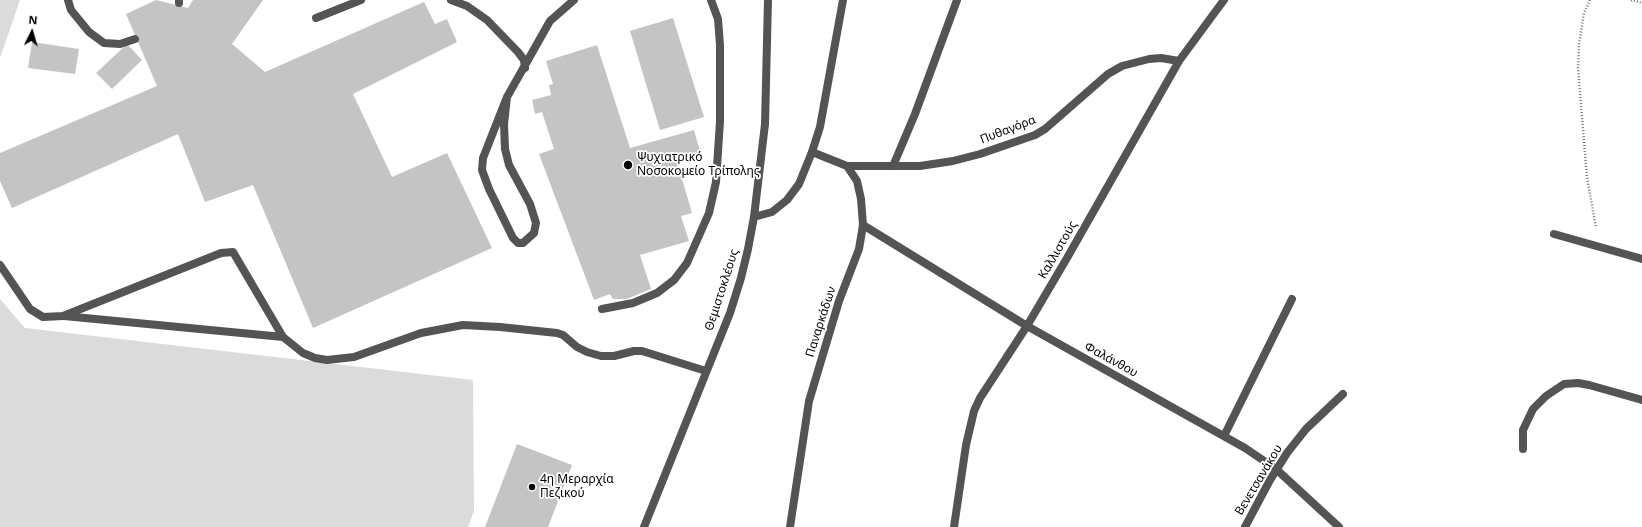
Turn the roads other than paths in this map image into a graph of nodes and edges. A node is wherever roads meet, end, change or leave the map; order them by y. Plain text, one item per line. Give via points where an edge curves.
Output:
1 (68, 0) edge
2 (451, 0) edge
3 (574, 0) edge
4 (711, 0) edge
5 (768, 0) edge
6 (843, 0) edge
7 (957, 0) edge
8 (1224, 0) edge
9 (357, 1) edge
10 (316, 18) dead end
11 (134, 38) dead end
12 (1179, 61) junction
13 (525, 68) junction
14 (507, 97) junction
15 (812, 152) junction
16 (847, 166) junction
17 (893, 166) junction
18 (754, 218) junction
19 (863, 225) junction
20 (1554, 234) dead end
21 (1642, 259) edge
22 (0, 265) edge
23 (1292, 299) dead end
24 (602, 309) dead end
25 (63, 316) junction
26 (1027, 326) junction
27 (283, 337) junction
28 (706, 371) junction
29 (1343, 394) dead end
30 (1642, 400) edge
31 (1224, 436) junction
32 (1523, 449) dead end
33 (1276, 469) junction
34 (644, 527) edge
35 (790, 527) edge
36 (954, 527) edge
37 (1245, 527) edge
38 (1339, 527) edge

1 - 11 street via 71,10 89,32 104,43 120,44
2 - 13 street via 467,6 487,20 518,52 524,60
3 - 13 street via 550,21
4 - 24 street via 718,19 719,32 720,121 716,182 709,213 687,263 674,280 657,293 633,303
5 - 18 street, Θεμιστοκλέους via 765,124
6 - 15 street via 820,127
7 - 17 street
8 - 12 street, Καλλιστούς
9 - 10 street
12 - 17 street, Πυθαγόρα via 1149,59 1119,68 1036,135 953,161 920,166
12 - 26 street, Καλλιστούς
13 - 14 street
14 - 14 street via 485,151 482,170 511,235 516,241 523,243 534,233 536,223 530,204 509,165 505,149
15 - 16 street
15 - 18 street via 799,184 787,200 772,212
16 - 17 street, Πυθαγόρα
16 - 19 street, Παναρκάδων via 856,180 861,199
18 - 28 street, Θεμιστοκλέους via 741,278 730,313
19 - 26 street, Φαλάνθου
19 - 35 street, Παναρκάδων via 859,249 839,301 810,401
20 - 21 street
22 - 25 street via 30,309 43,317
23 - 31 street
25 - 27 street
25 - 27 street via 221,253 233,252
26 - 31 street, Φαλάνθου
26 - 36 street, Καλλιστούς via 974,411 966,445
27 - 28 street via 303,353 327,360 354,357 421,333 456,326 500,327 557,333 587,352 601,356 642,351
28 - 34 street, Θεμιστοκλέους
29 - 33 street, Βενετσανάκου via 1306,429
30 - 32 street via 1590,385 1564,384 1533,409 1523,430
31 - 33 street, Φαλάνθου
33 - 37 street, Βενετσανάκου
33 - 38 street, Φαλάνθου

